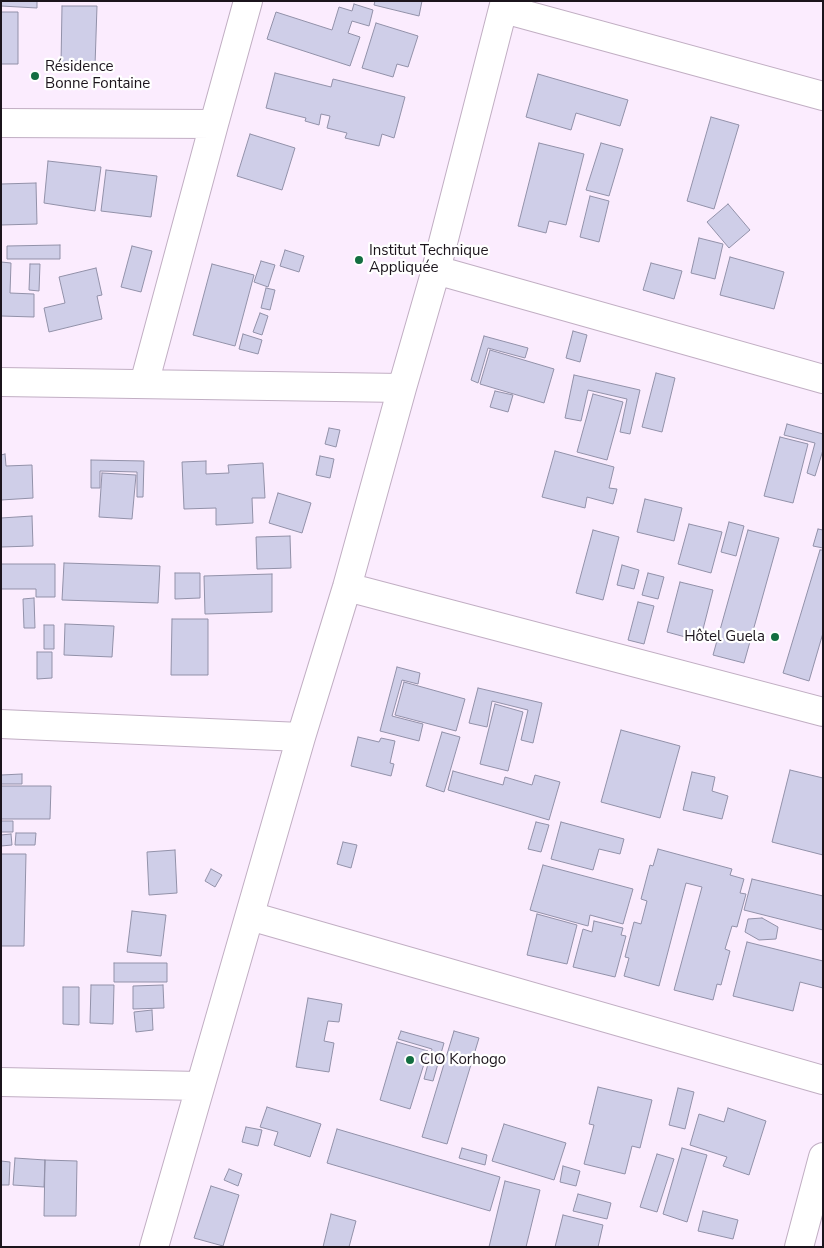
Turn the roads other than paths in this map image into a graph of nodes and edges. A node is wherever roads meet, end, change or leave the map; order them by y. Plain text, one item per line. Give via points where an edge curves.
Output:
1 (248, 1) edge
2 (504, 5) edge
3 (823, 96) edge
4 (1, 122) edge
5 (214, 124) junction
6 (436, 270) junction
7 (823, 379) edge
8 (1, 382) edge
9 (144, 384) junction
10 (402, 388) junction
11 (347, 587) junction
12 (823, 712) edge
13 (1, 724) edge
14 (301, 738) junction
15 (250, 916) junction
16 (823, 1080) edge
17 (1, 1082) edge
18 (200, 1086) junction
19 (823, 1157) edge
20 (154, 1247) edge
21 (798, 1247) edge

1 - 5 street
2 - 3 street
2 - 6 street
4 - 5 street
5 - 9 street
6 - 7 street
6 - 10 street
8 - 9 street
9 - 10 street
10 - 11 street
11 - 12 street
11 - 14 street
13 - 14 street
14 - 15 street
15 - 16 street
15 - 18 street
17 - 18 street
18 - 20 street
19 - 21 street

